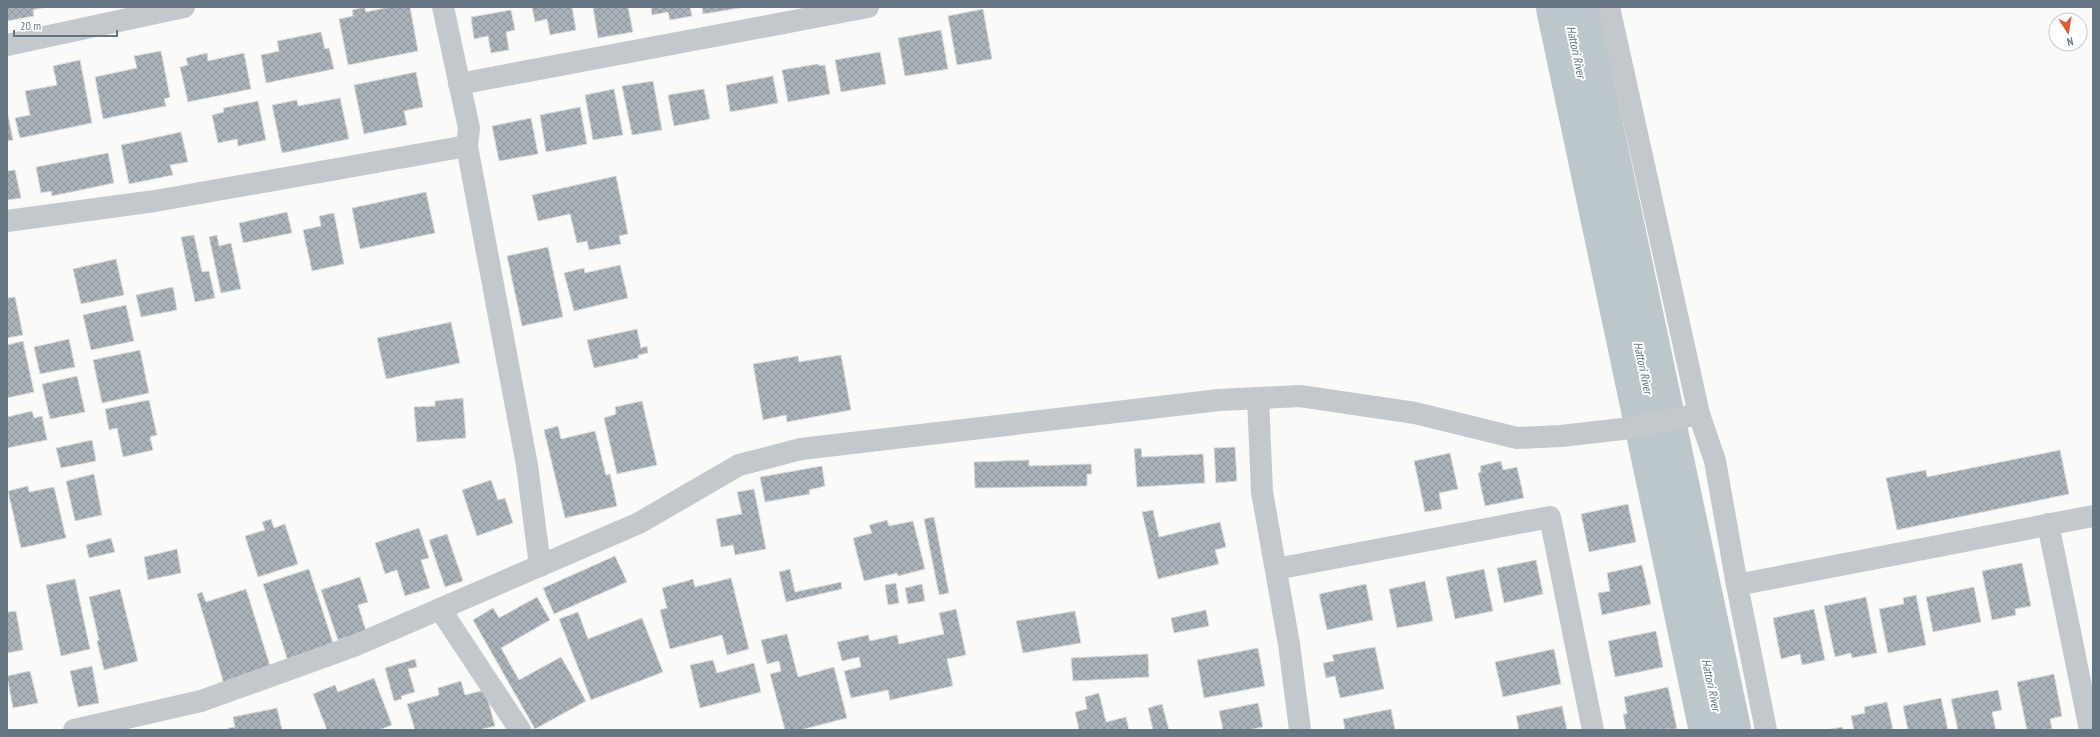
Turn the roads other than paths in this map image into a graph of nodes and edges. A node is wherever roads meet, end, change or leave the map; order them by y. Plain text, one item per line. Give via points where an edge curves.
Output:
1 (184, 7) edge
2 (443, 7) edge
3 (868, 7) edge
4 (1609, 7) edge
5 (7, 45) edge
6 (459, 84) junction
7 (467, 146) junction
8 (7, 221) edge
9 (1258, 398) junction
10 (1699, 414) junction
11 (2093, 516) edge
12 (2048, 524) junction
13 (540, 566) junction
14 (1276, 569) junction
15 (1737, 585) junction
16 (440, 609) junction
17 (74, 730) edge
18 (520, 730) edge
19 (1300, 730) edge
20 (1593, 730) edge
21 (1766, 730) edge
22 (2090, 730) edge

1 - 5 street
2 - 6 street
3 - 6 street
4 - 10 street
6 - 7 street via 469,128
7 - 8 street via 155,201
7 - 13 street via 527,465
9 - 10 street via 1300,396 1407,412 1517,438 1631,428
9 - 13 street via 1220,400 801,449 739,464 639,523
9 - 14 street via 1262,492
10 - 15 street via 1714,461
11 - 12 street
12 - 15 street
12 - 22 street
13 - 16 street
14 - 19 street
14 - 20 street via 1550,517
15 - 21 street
16 - 17 street via 354,646 201,701
16 - 18 street

